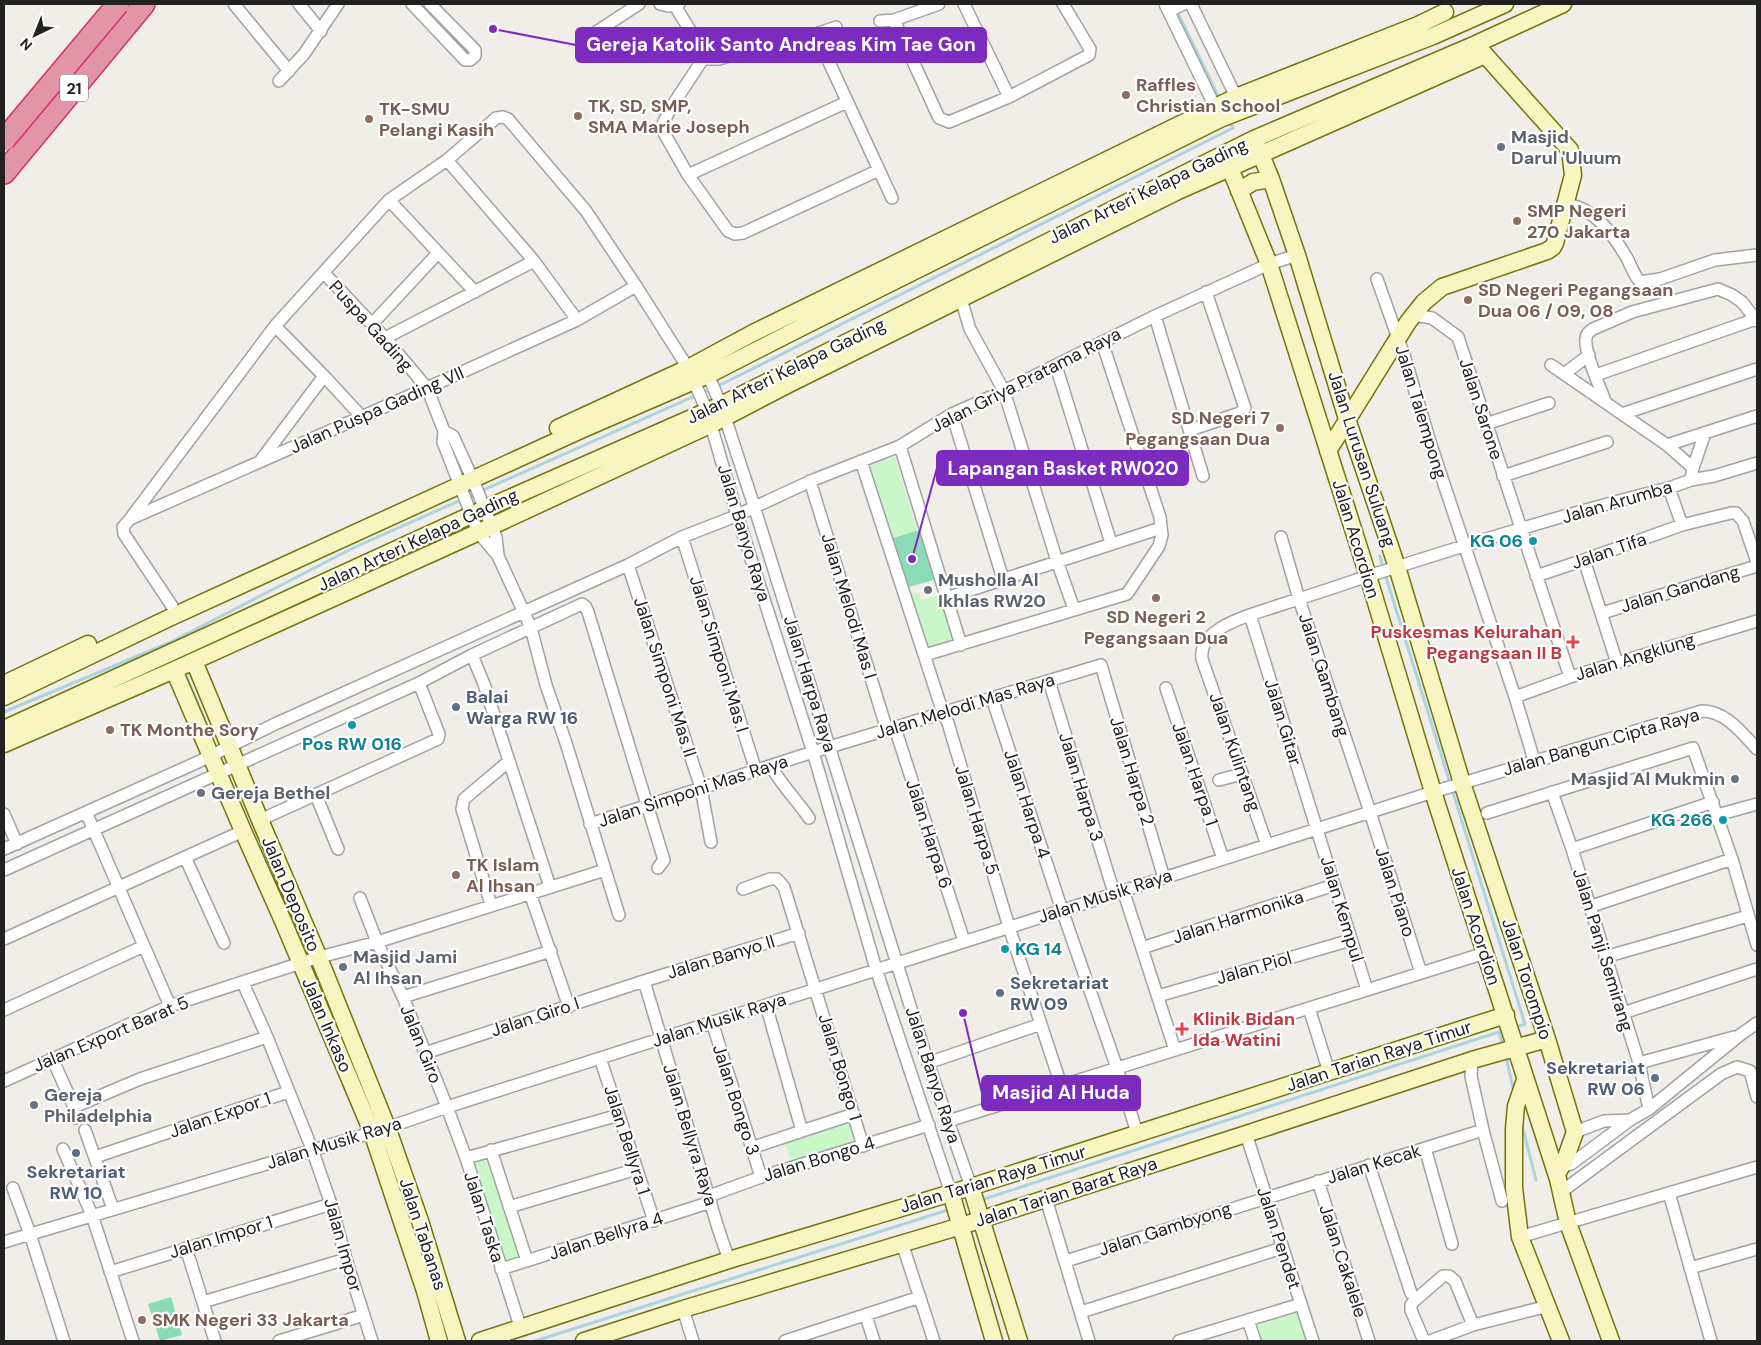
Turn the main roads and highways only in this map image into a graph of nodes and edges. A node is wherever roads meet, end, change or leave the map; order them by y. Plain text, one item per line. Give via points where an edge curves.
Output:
1 (117, 4) edge
2 (144, 4) edge
3 (4, 142) edge
4 (4, 173) edge

1 - 3 highway, 21, bridge
2 - 4 highway, 21

